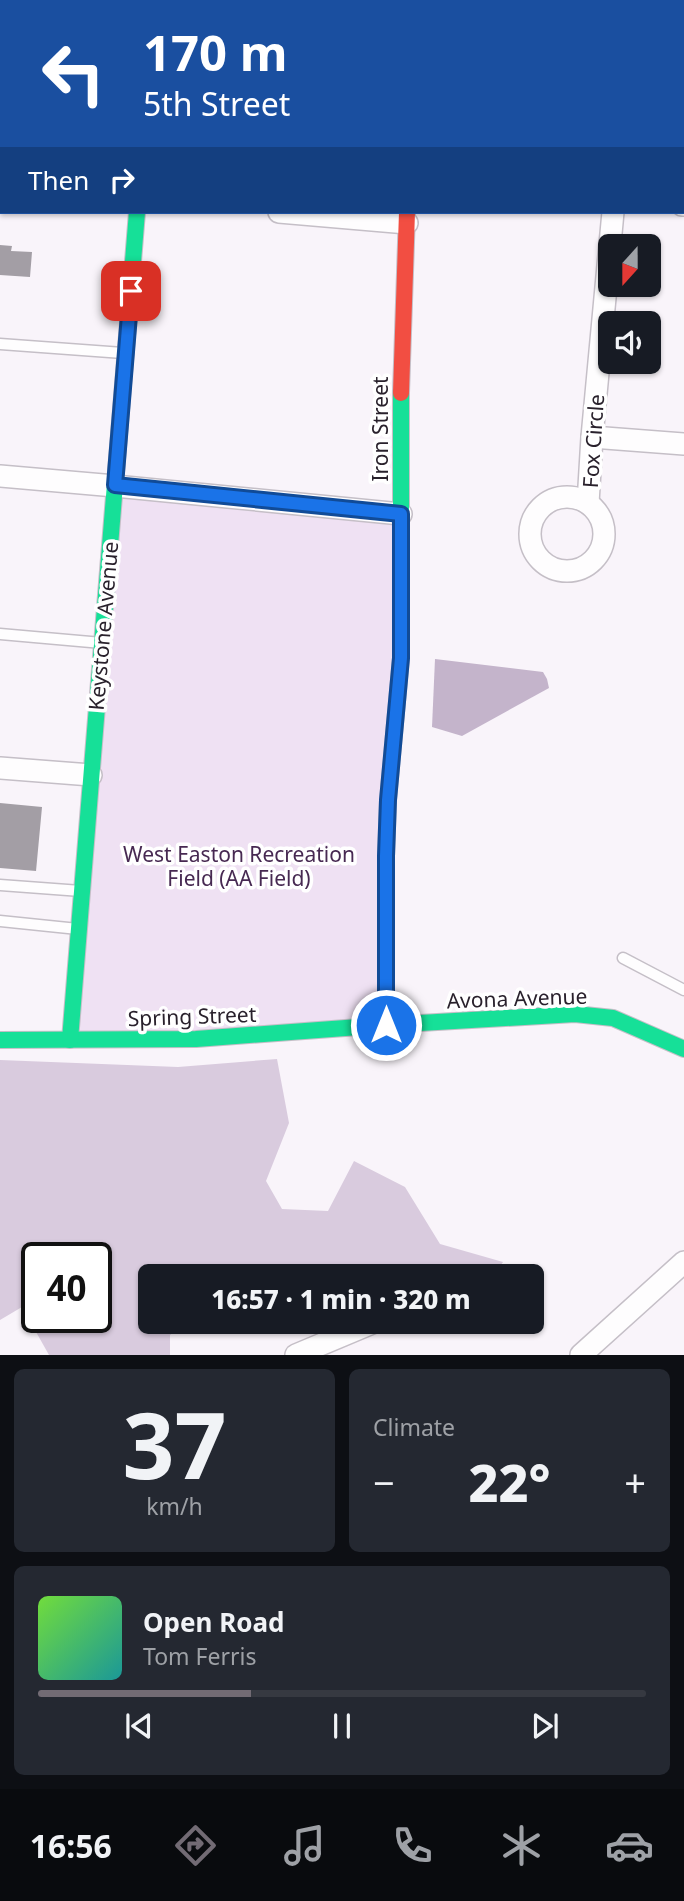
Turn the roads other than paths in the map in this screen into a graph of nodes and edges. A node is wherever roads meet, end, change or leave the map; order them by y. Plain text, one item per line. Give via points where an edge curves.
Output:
1 (137, 214) edge
2 (330, 214) edge
3 (613, 214) edge
4 (407, 217) edge
5 (0, 344) edge
6 (127, 353) junction
7 (592, 437) junction
8 (684, 444) edge
9 (0, 476) edge
10 (115, 485) junction
11 (589, 503) dead end
12 (401, 514) junction
13 (0, 634) edge
14 (102, 643) junction
15 (0, 768) edge
16 (91, 775) junction
17 (0, 885) edge
18 (81, 891) junction
19 (0, 922) edge
20 (78, 929) junction
21 (623, 958) dead end
22 (684, 990) edge
23 (386, 1025) junction
24 (0, 1040) edge
25 (70, 1040) junction
26 (684, 1049) edge
27 (684, 1262) edge
28 (346, 1334) edge
29 (296, 1355) edge
30 (581, 1355) edge

1 - 6 street, Keystone Avenue
2 - 4 street
3 - 7 street, Fox Circle
4 - 12 street, Iron Street
5 - 6 lane
6 - 10 street, Keystone Avenue
7 - 8 street
7 - 11 street, Fox Circle
9 - 10 street
10 - 12 street
10 - 14 street, Keystone Avenue
12 - 23 street, Iron Street via 401,658 386,856
13 - 14 lane
14 - 16 street, Keystone Avenue
15 - 16 street
16 - 18 street, Keystone Avenue
17 - 18 lane
18 - 20 street, Keystone Avenue
19 - 20 lane
20 - 25 street, Keystone Avenue
21 - 22 lane
23 - 25 street, Spring Street via 196,1039
23 - 26 street, Avona Avenue via 575,1014 613,1018
24 - 25 street, Spring Street
27 - 30 street
28 - 29 street

